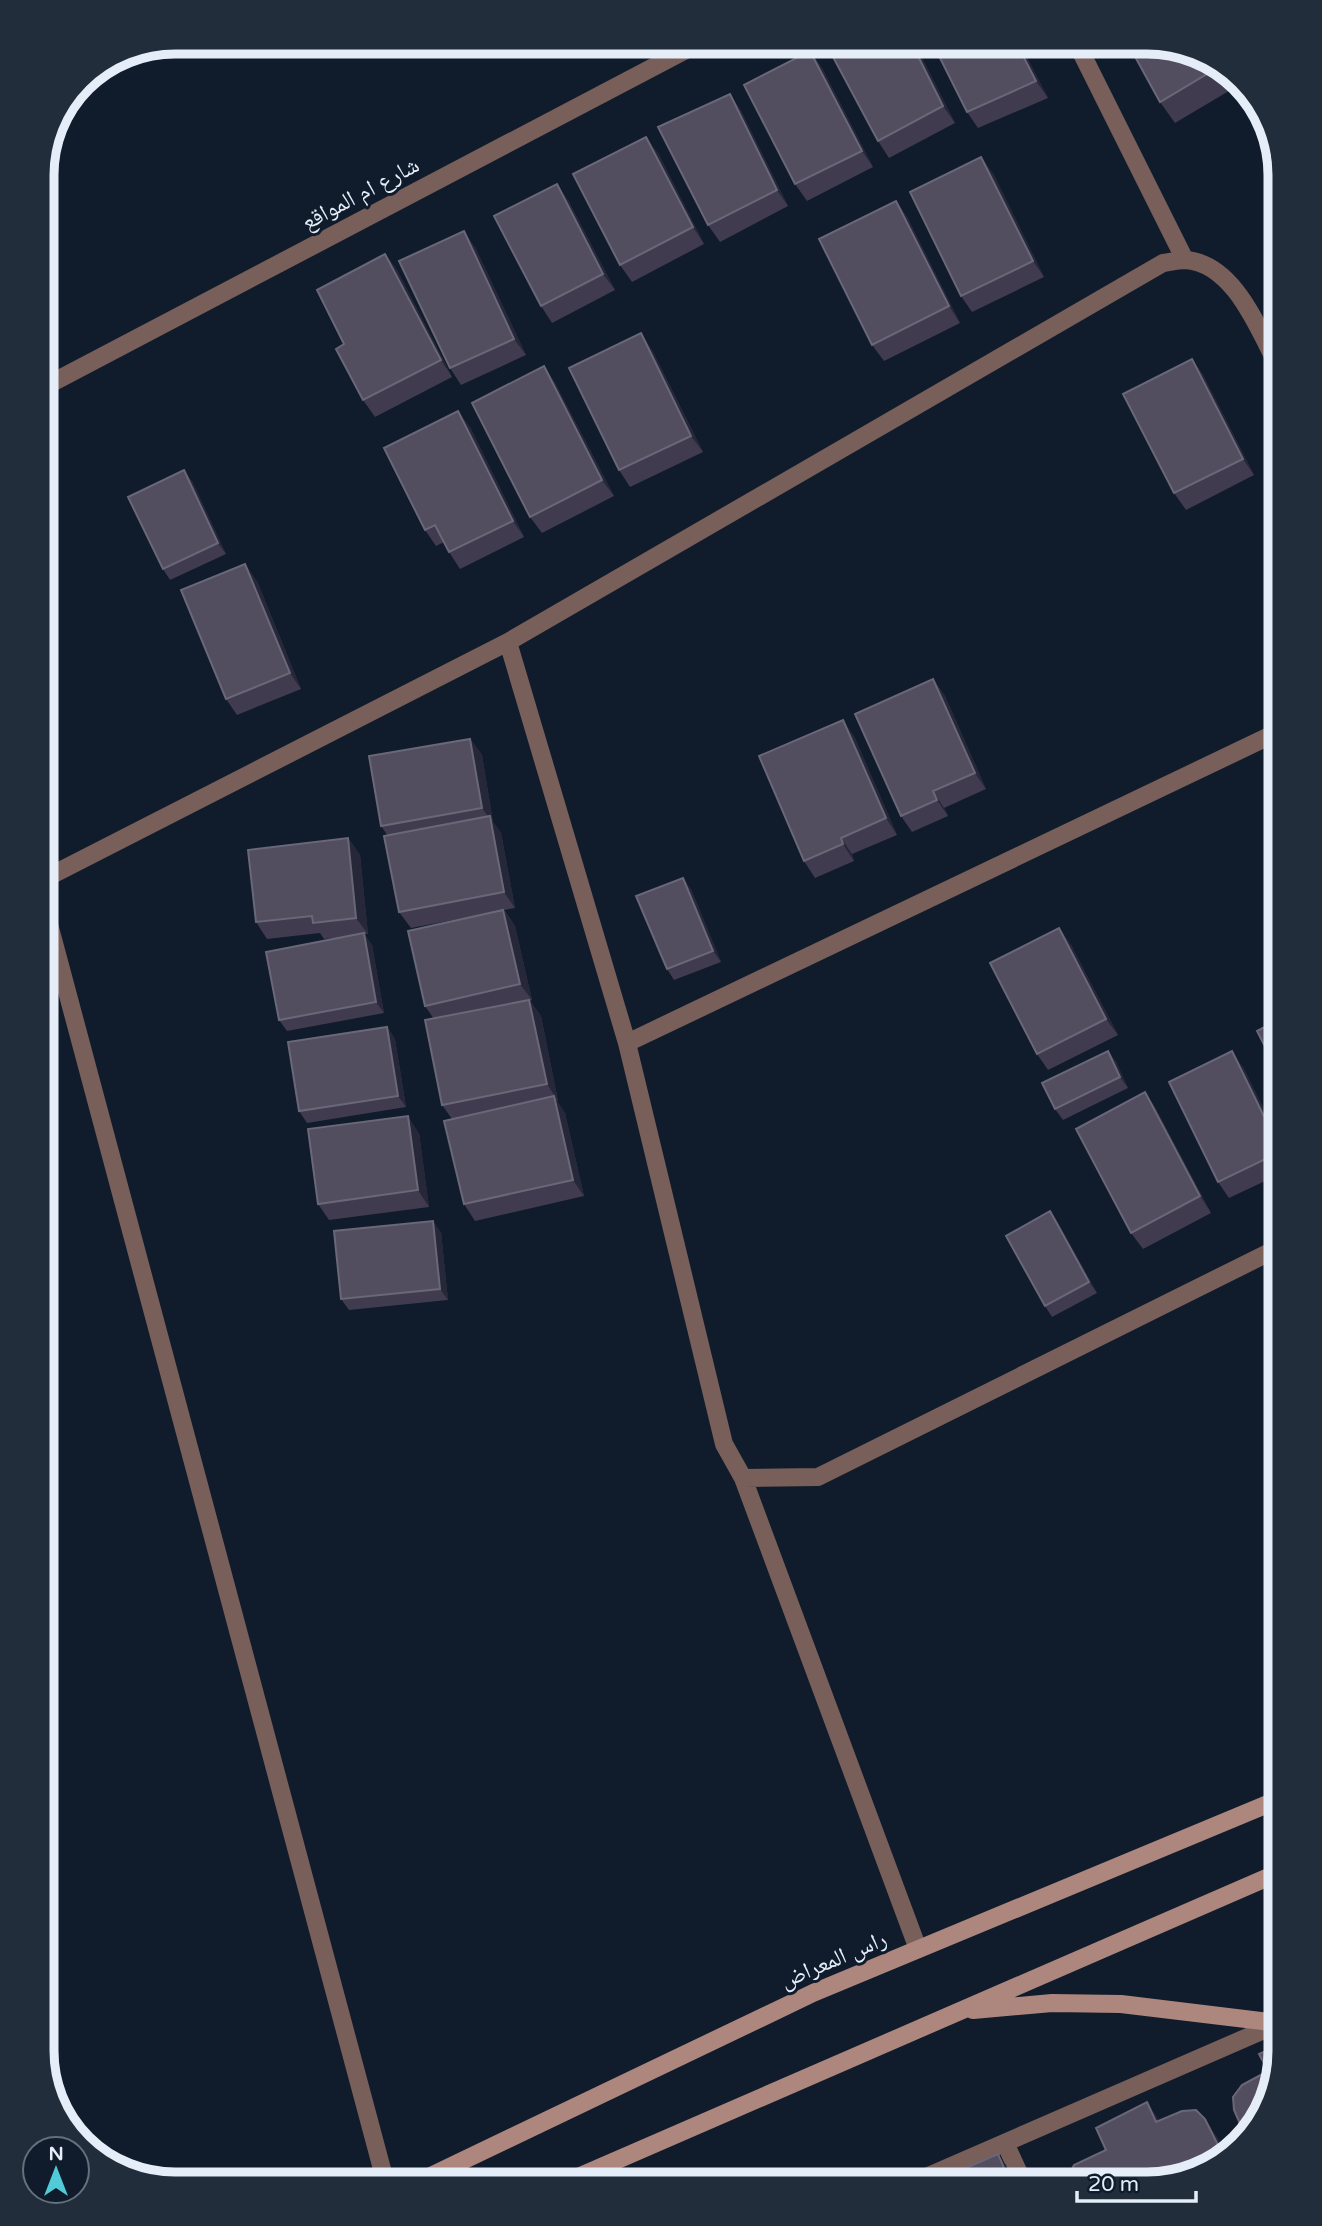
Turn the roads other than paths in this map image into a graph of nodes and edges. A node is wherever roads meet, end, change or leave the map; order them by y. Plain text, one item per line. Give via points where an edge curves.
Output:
1 (677, 55) edge
2 (1082, 55) edge
3 (1185, 260) junction
4 (1268, 348) edge
5 (55, 381) edge
6 (508, 642) junction
7 (1268, 737) edge
8 (55, 874) edge
9 (55, 945) edge
10 (627, 1043) junction
11 (1268, 1253) edge
12 (743, 1478) junction
13 (1268, 1804) edge
14 (1268, 1877) edge
15 (918, 1949) junction
16 (956, 2011) junction
17 (1268, 2022) edge
18 (1268, 2028) edge
19 (1005, 2143) junction
20 (383, 2171) edge
21 (441, 2171) edge
22 (591, 2171) edge
23 (938, 2172) edge
24 (1018, 2172) edge

1 - 5 street, شارع ام المواقع
2 - 3 street
3 - 4 street via 1207,266 1225,278
3 - 6 street via 1163,263 1143,273
6 - 8 street
6 - 10 street
7 - 10 street
9 - 20 street
10 - 12 street via 724,1444
11 - 12 street via 818,1477
12 - 15 street
13 - 15 street, راس المعراض
14 - 16 street
15 - 21 street, راس المعراض via 813,1993
16 - 17 street via 1052,2003 1121,2004
16 - 22 street
18 - 19 street
19 - 23 street
19 - 24 street

